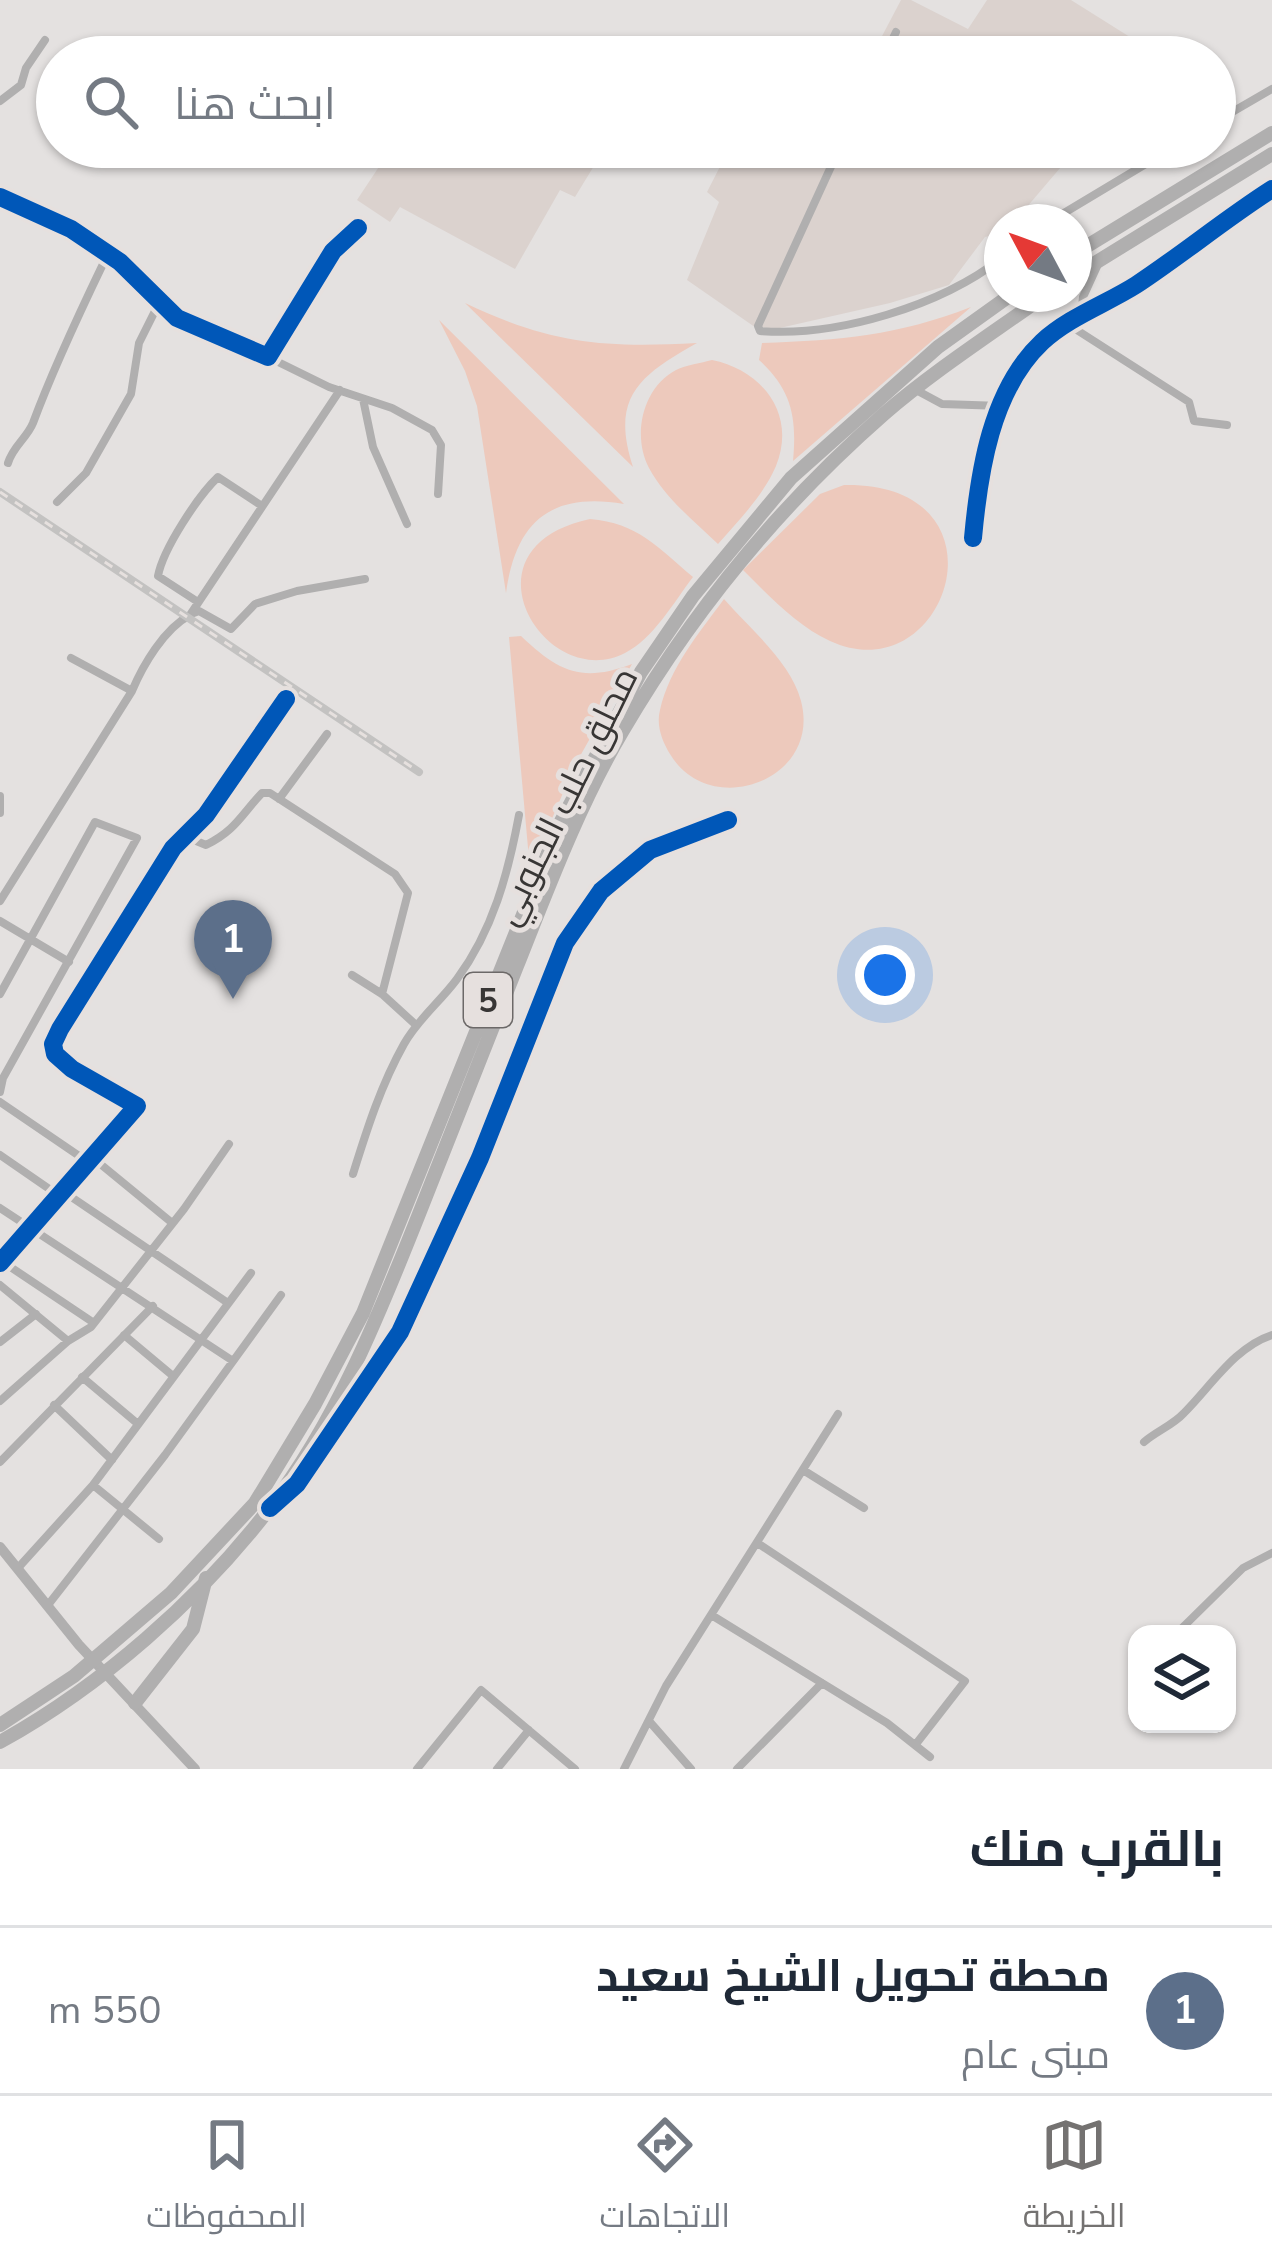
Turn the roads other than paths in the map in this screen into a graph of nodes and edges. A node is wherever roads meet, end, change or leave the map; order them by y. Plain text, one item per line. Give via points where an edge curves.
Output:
1 (896, 32) dead end
2 (894, 36) edge
3 (36, 53) edge
4 (1272, 88) edge
5 (0, 101) edge
6 (1236, 109) edge
7 (1272, 133) edge
8 (1272, 154) edge
9 (1236, 155) edge
10 (830, 168) edge
11 (1139, 168) edge
12 (1215, 168) edge
13 (1272, 189) edge
14 (0, 197) edge
15 (1078, 204) edge
16 (358, 228) dead end
17 (1092, 243) edge
18 (112, 257) junction
19 (1100, 259) junction
20 (1092, 264) edge
21 (984, 271) edge
22 (160, 301) junction
23 (987, 312) edge
24 (1022, 312) edge
25 (1081, 316) junction
26 (1068, 324) junction
27 (268, 357) junction
28 (340, 390) junction
29 (916, 390) junction
30 (363, 398) junction
31 (1002, 406) junction
32 (1227, 425) dead end
33 (8, 463) dead end
34 (438, 494) dead end
35 (57, 502) dead end
36 (262, 506) junction
37 (407, 524) dead end
38 (973, 538) dead end
39 (365, 579) dead end
40 (198, 602) junction
41 (190, 615) junction
42 (71, 658) dead end
43 (132, 691) junction
44 (286, 699) dead end
45 (327, 734) dead end
46 (0, 796) edge
47 (279, 799) junction
48 (0, 814) edge
49 (519, 815) dead end
50 (728, 820) dead end
51 (184, 836) junction
52 (0, 902) edge
53 (0, 922) edge
54 (31, 940) junction
55 (69, 962) junction
56 (352, 975) dead end
57 (0, 994) edge
58 (382, 994) junction
59 (416, 1024) junction
60 (2, 1077) edge
61 (0, 1092) edge
62 (0, 1102) edge
63 (229, 1144) dead end
64 (0, 1155) edge
65 (91, 1160) junction
66 (353, 1174) dead end
67 (60, 1193) junction
68 (0, 1208) edge
69 (171, 1222) junction
70 (30, 1226) junction
71 (148, 1250) junction
72 (1, 1261) edge
73 (251, 1273) dead end
74 (0, 1285) edge
75 (121, 1286) junction
76 (281, 1295) dead end
77 (228, 1304) junction
78 (152, 1306) junction
79 (36, 1314) junction
80 (94, 1323) junction
81 (124, 1335) junction
82 (1272, 1335) edge
83 (202, 1338) junction
84 (68, 1341) junction
85 (0, 1342) edge
86 (233, 1361) junction
87 (173, 1376) junction
88 (82, 1377) junction
89 (0, 1401) edge
90 (54, 1405) junction
91 (838, 1414) dead end
92 (138, 1424) junction
93 (1144, 1442) dead end
94 (112, 1460) junction
95 (0, 1462) edge
96 (803, 1470) junction
97 (93, 1485) junction
98 (270, 1508) junction
99 (864, 1508) dead end
100 (123, 1509) junction
101 (159, 1539) dead end
102 (759, 1544) junction
103 (0, 1547) edge
104 (1272, 1553) edge
105 (17, 1568) junction
106 (206, 1578) junction
107 (48, 1605) junction
108 (712, 1616) junction
109 (1184, 1625) edge
110 (822, 1683) junction
111 (130, 1698) junction
112 (649, 1721) junction
113 (0, 1725) edge
114 (529, 1730) junction
115 (0, 1742) edge
116 (916, 1744) junction
117 (930, 1757) dead end
118 (195, 1769) edge
119 (416, 1769) edge
120 (497, 1769) edge
121 (575, 1769) edge
122 (624, 1769) edge
123 (691, 1769) edge
124 (737, 1769) edge

1 - 2 street
3 - 5 street via 21,85
4 - 6 street
7 - 9 highway
8 - 19 highway
10 - 21 street via 760,331 822,328 915,306
11 - 15 street
12 - 17 highway
13 - 25 street
14 - 18 street
16 - 27 street via 333,250
18 - 22 street
18 - 33 street
19 - 20 highway
19 - 25 street
22 - 27 street via 177,319
22 - 35 street via 139,343 131,394 86,473
23 - 113 highway, محلق حلب الجنوبي / 5 via 791,478 641,673 559,824 363,1313 255,1502 171,1593 74,1676
24 - 29 highway, محلق حلب الجنوبي / 5
25 - 26 street
26 - 31 street via 1020,368
26 - 32 street via 1189,402 1194,421
27 - 28 street
28 - 30 street
28 - 36 street
29 - 31 street via 942,404
29 - 98 highway, محلق حلب الجنوبي / 5 via 813,480 753,546 619,736 542,902 378,1318
30 - 34 street via 438,435
30 - 37 street via 373,447
31 - 38 street via 978,486
36 - 40 street
36 - 40 street via 218,478 199,500 158,576
39 - 41 street via 255,604 231,629 199,611
40 - 41 street
41 - 43 street
42 - 43 street
43 - 52 street
44 - 51 street
45 - 47 street
46 - 48 street
47 - 51 street via 262,793 238,826 206,845
47 - 58 street via 395,874 408,892
49 - 59 street via 484,933
50 - 98 street via 650,850 601,891 566,943 400,1332 297,1484
51 - 65 street via 53,1044 72,1069 136,1106
53 - 54 street
54 - 55 street
54 - 55 street via 95,823 137,838
54 - 57 street
55 - 60 street
56 - 58 street
58 - 59 street
59 - 66 street via 375,1105
60 - 61 street
62 - 65 street
63 - 69 street
64 - 67 street
65 - 67 street
65 - 69 street
67 - 70 street
67 - 71 street
68 - 70 street
69 - 71 street
70 - 72 street
70 - 75 street
71 - 75 street
71 - 77 street
72 - 80 street
73 - 77 street
74 - 79 street
75 - 78 street
75 - 80 street
76 - 86 street
77 - 83 street
78 - 81 street
78 - 83 street
79 - 84 street
79 - 85 street
80 - 84 street
81 - 87 street
81 - 88 street
82 - 93 street via 1250,1345 1180,1418
83 - 86 street
83 - 87 street
84 - 89 street
86 - 100 street
87 - 92 street
88 - 90 street
88 - 92 street
90 - 94 street
90 - 95 street
91 - 96 street
92 - 94 street
94 - 97 street
96 - 99 street
96 - 102 street
97 - 100 street
97 - 105 street
98 - 106 highway, محلق حلب الجنوبي / 5
100 - 101 street
100 - 107 street
102 - 108 street
102 - 116 street via 965,1681
103 - 105 main road
104 - 109 street via 1243,1568
105 - 107 main road
106 - 111 highway via 193,1628
106 - 115 highway, محلق حلب الجنوبي / 5 via 86,1688
107 - 111 main road
108 - 110 street
108 - 112 street
110 - 116 street
110 - 124 street
111 - 118 main road
112 - 122 street
112 - 123 street
114 - 119 street via 481,1690
114 - 120 street
114 - 121 street
116 - 117 street

